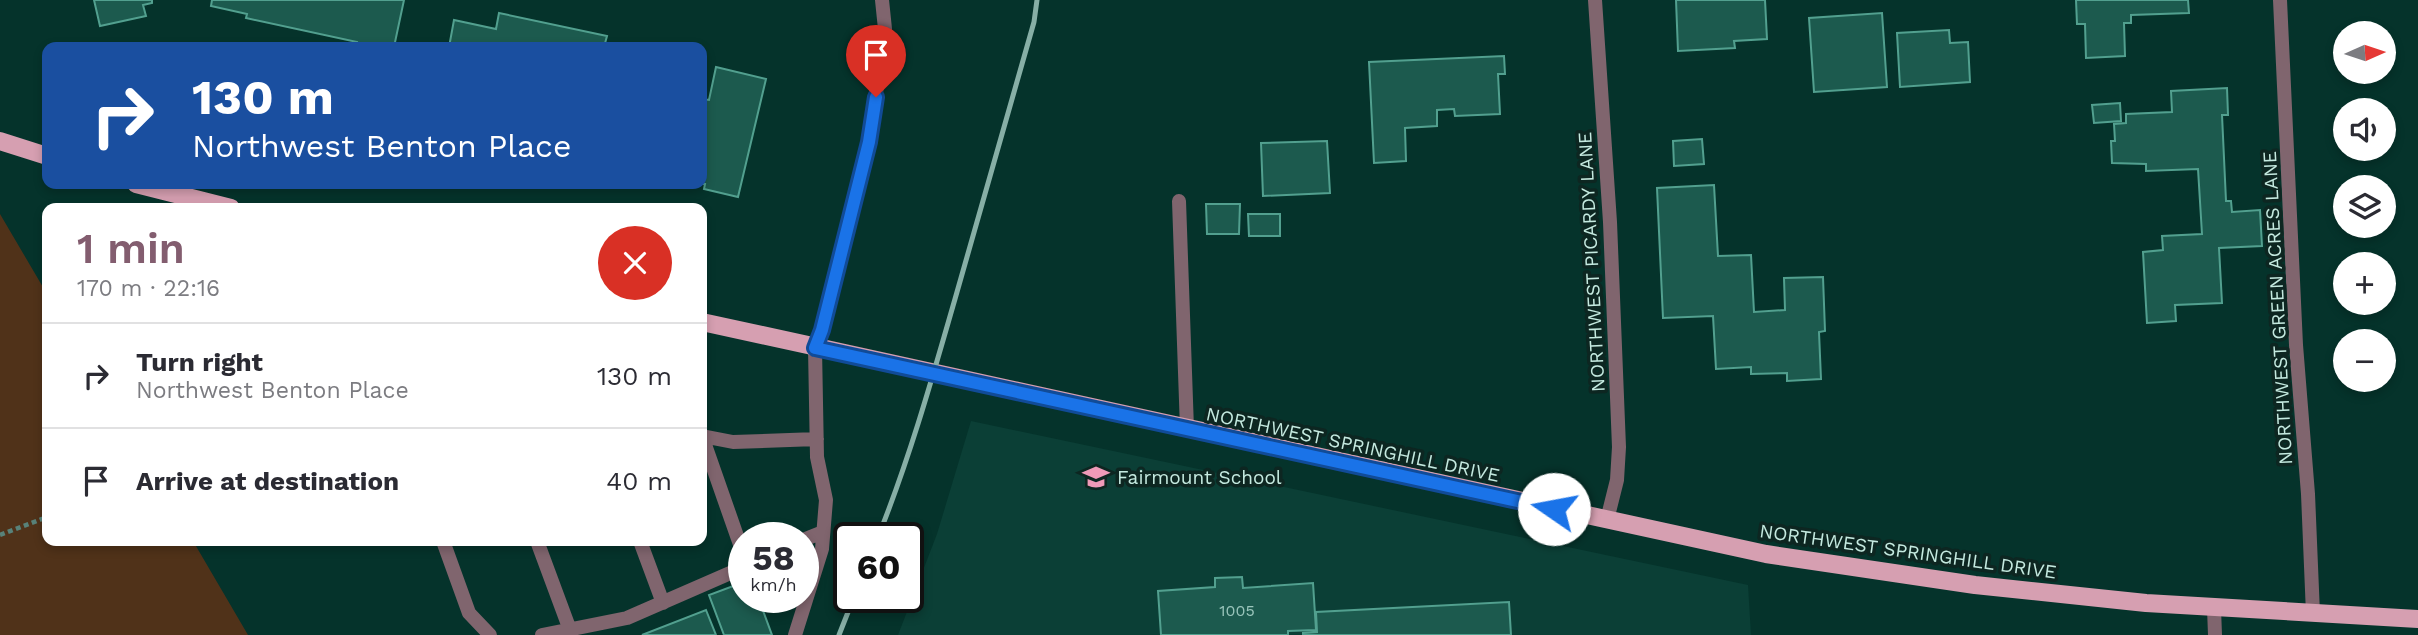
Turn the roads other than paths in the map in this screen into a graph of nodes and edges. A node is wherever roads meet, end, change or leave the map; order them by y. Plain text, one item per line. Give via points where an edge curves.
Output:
1 (882, 0) edge
2 (1595, 0) edge
3 (2280, 0) edge
4 (0, 141) edge
5 (42, 154) edge
6 (156, 189) edge
7 (1179, 201) dead end
8 (211, 203) edge
9 (707, 323) edge
10 (815, 348) junction
11 (1187, 429) junction
12 (707, 437) edge
13 (817, 439) junction
14 (707, 450) edge
15 (1607, 520) junction
16 (732, 522) edge
17 (823, 532) junction
18 (819, 534) edge
19 (445, 546) edge
20 (539, 546) edge
21 (642, 546) edge
22 (728, 573) edge
23 (663, 603) junction
24 (2214, 608) junction
25 (2313, 614) junction
26 (2418, 620) edge
27 (570, 629) junction
28 (490, 635) edge
29 (542, 635) edge
30 (795, 635) edge
31 (2215, 635) edge

1 - 10 street via 885,29 869,142
2 - 15 street, NORTHWEST PICARDY LANE via 1619,447
3 - 25 street, NORTHWEST GREEN ACRES LANE
4 - 5 main road
6 - 8 main road
7 - 11 street
9 - 10 main road, NORTHWEST SPRINGHILL DRIVE
10 - 11 main road, NORTHWEST SPRINGHILL DRIVE
10 - 13 street
11 - 15 main road, NORTHWEST SPRINGHILL DRIVE
12 - 13 street via 733,442
13 - 17 street via 825,500
14 - 16 street
15 - 24 main road, NORTHWEST SPRINGHILL DRIVE via 1766,554 1975,585
17 - 18 street
17 - 30 street
19 - 28 street via 469,613
20 - 27 street
21 - 23 street
22 - 23 street
23 - 27 street via 627,618
24 - 25 main road, NORTHWEST SPRINGHILL DRIVE
24 - 31 street
25 - 26 main road, NORTHWEST SPRINGHILL DRIVE
27 - 29 street

